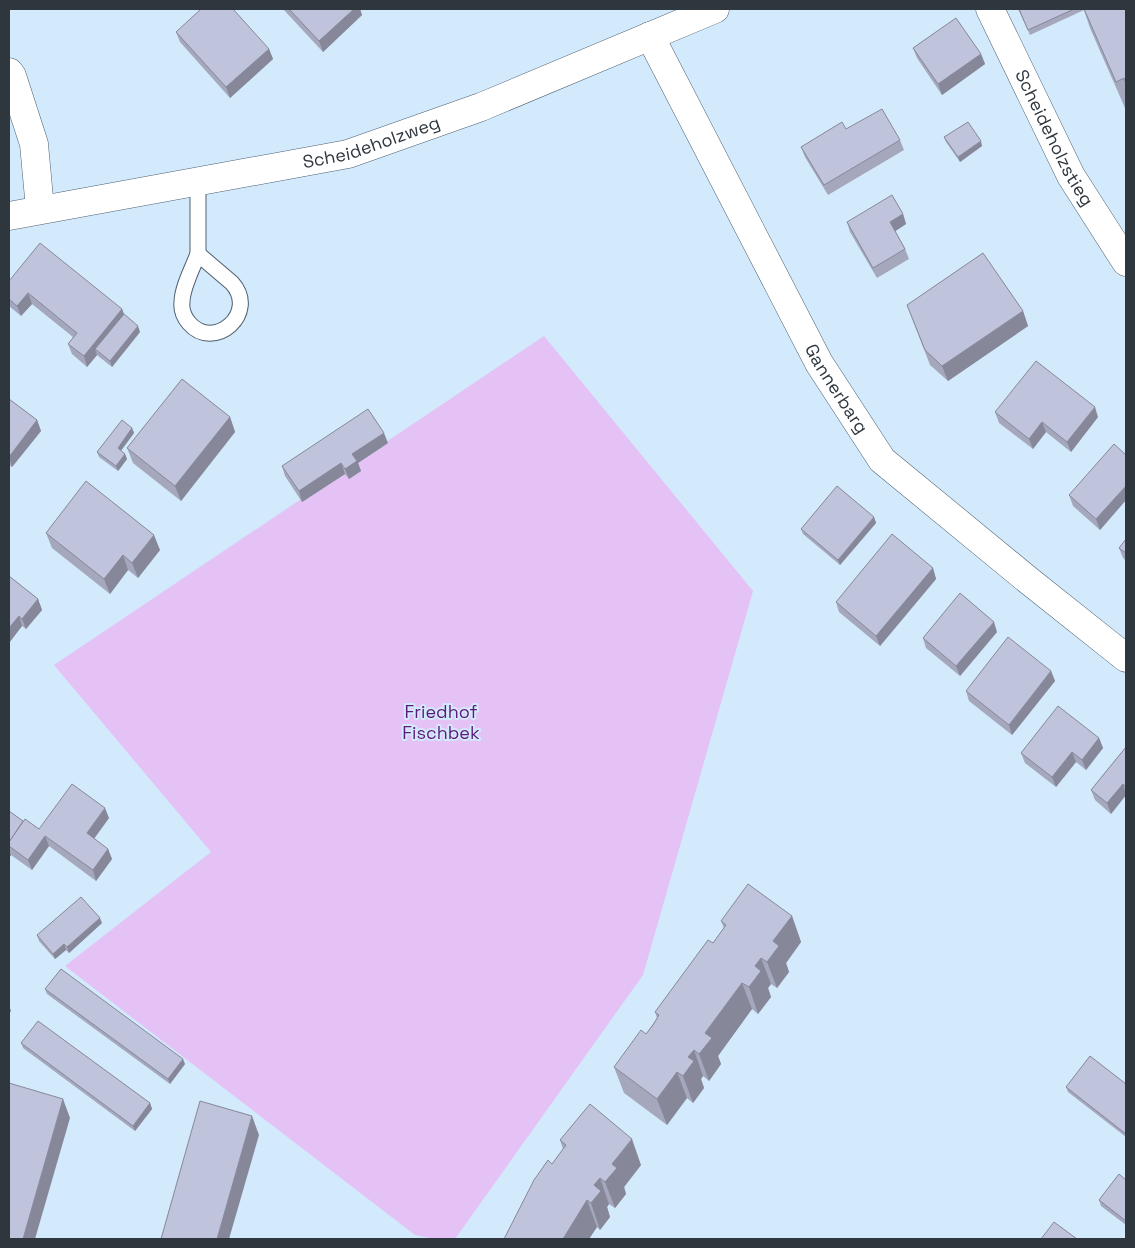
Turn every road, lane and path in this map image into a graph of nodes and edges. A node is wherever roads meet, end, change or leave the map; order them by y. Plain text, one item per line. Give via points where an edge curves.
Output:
1 (715, 9) edge
2 (990, 9) edge
3 (650, 36) junction
4 (9, 72) edge
5 (198, 182) junction
6 (40, 209) junction
7 (9, 216) edge
8 (198, 254) junction
9 (1126, 262) edge
10 (1126, 658) edge

1 - 3 street, Scheideholzweg
2 - 9 street, Scheideholzstieg via 1071,176
3 - 5 street, Scheideholzweg via 481,107 348,154
3 - 10 street, Gannerbarg via 818,363 882,460
4 - 6 street via 34,144
5 - 6 street, Scheideholzweg
5 - 8 lane
6 - 7 street, Scheideholzweg
8 - 8 lane via 182,298 182,310 193,326 204,332 217,332 233,323 239,312 240,299 236,287

